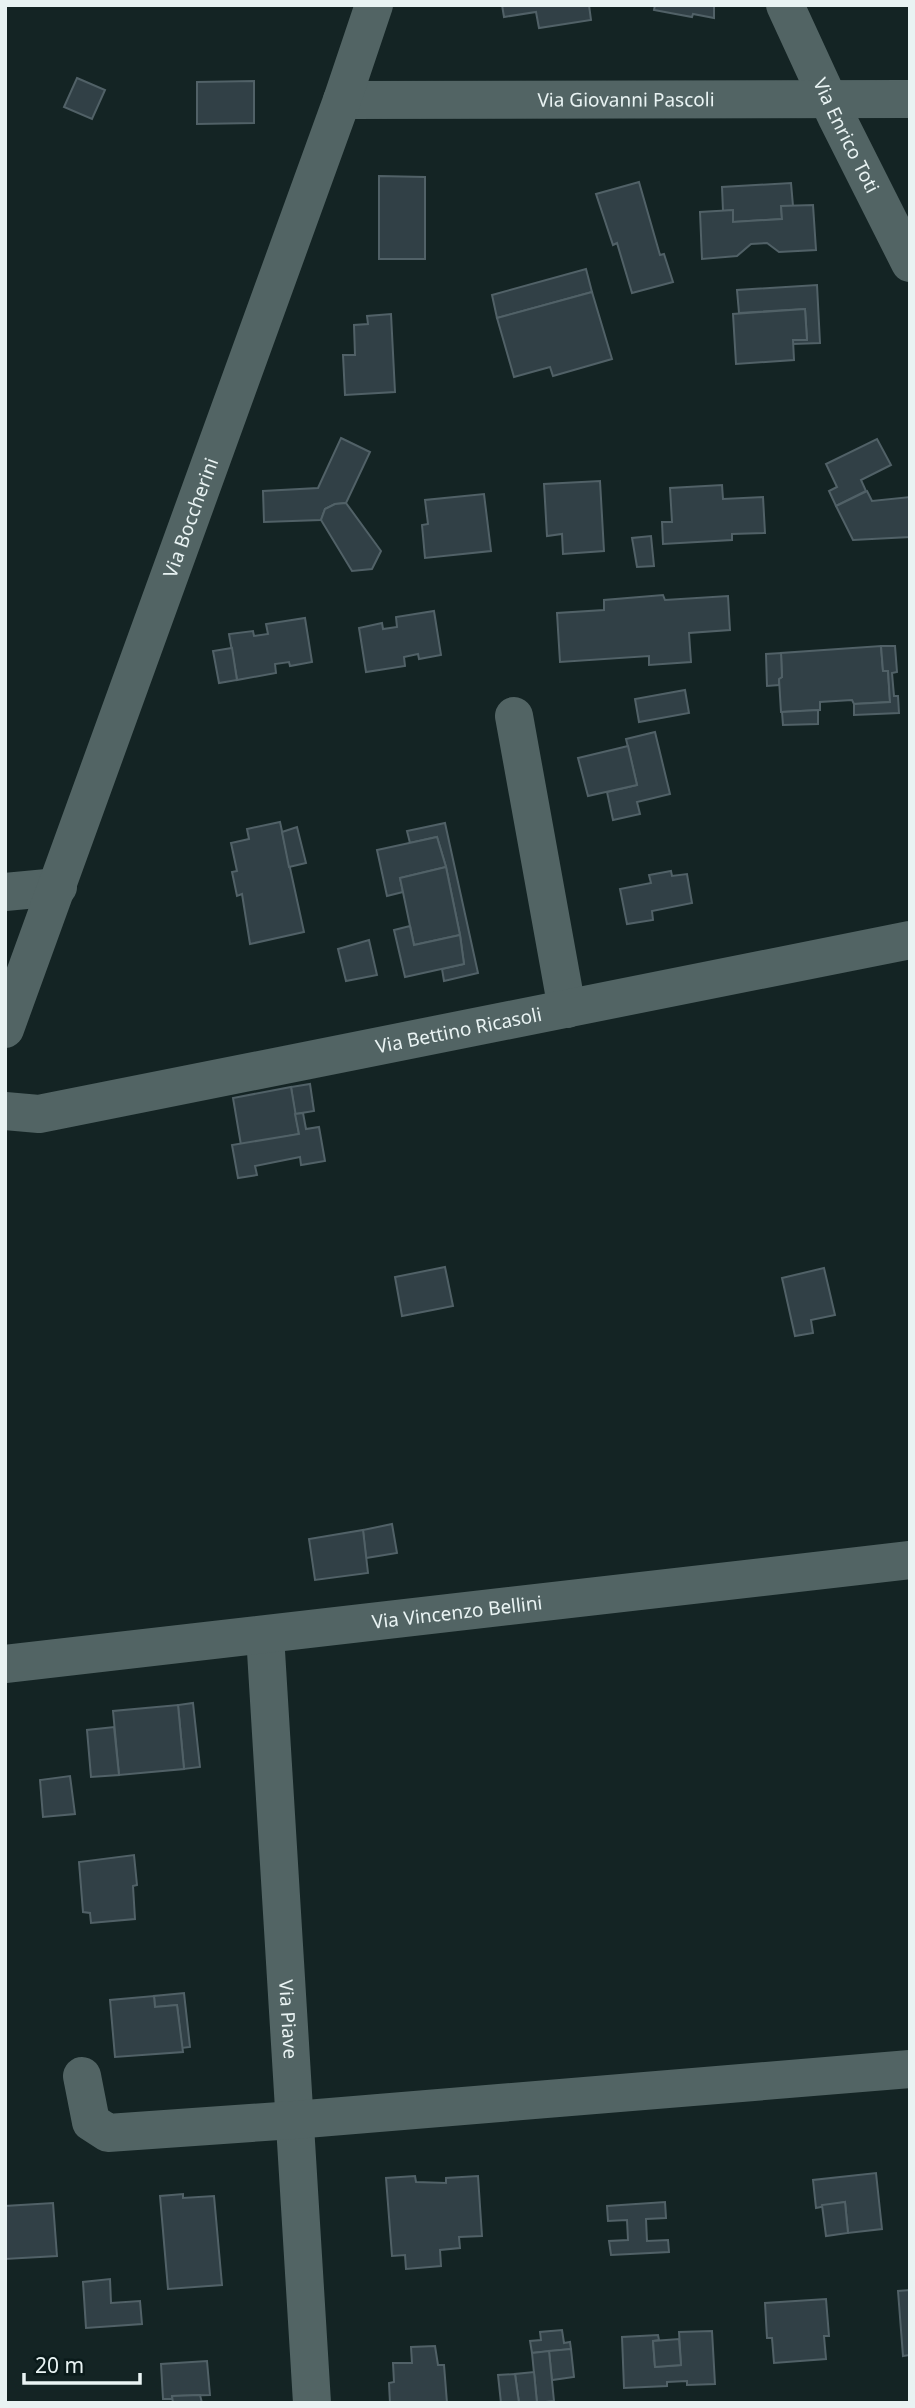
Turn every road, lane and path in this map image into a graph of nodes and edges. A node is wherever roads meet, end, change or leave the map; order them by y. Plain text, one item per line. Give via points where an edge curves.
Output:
1 (374, 5) edge
2 (785, 5) edge
3 (910, 99) edge
4 (342, 100) junction
5 (830, 100) junction
6 (910, 263) edge
7 (514, 716) dead end
8 (58, 887) junction
9 (5, 892) edge
10 (910, 940) edge
11 (567, 1009) junction
12 (5, 1029) edge
13 (5, 1111) edge
14 (910, 1560) edge
15 (265, 1635) junction
16 (5, 1664) edge
17 (910, 2069) edge
18 (82, 2076) dead end
19 (295, 2120) junction
20 (313, 2403) edge

1 - 4 street, Via Boccherini
2 - 5 street, Via Enrico Toti
3 - 5 street, Via Giovanni Pascoli
4 - 5 street, Via Giovanni Pascoli
4 - 8 street, Via Boccherini
5 - 6 street, Via Enrico Toti
7 - 11 street
8 - 9 street
8 - 12 street, Via Boccherini
10 - 11 street, Via Bettino Ricasoli
11 - 13 street, Via Bettino Ricasoli via 39,1114
14 - 15 street, Via Vincenzo Bellini
15 - 16 street, Via Vincenzo Bellini
15 - 19 street, Via Piave
17 - 19 street
18 - 19 street via 91,2122 108,2133
19 - 20 street, Via Piave

